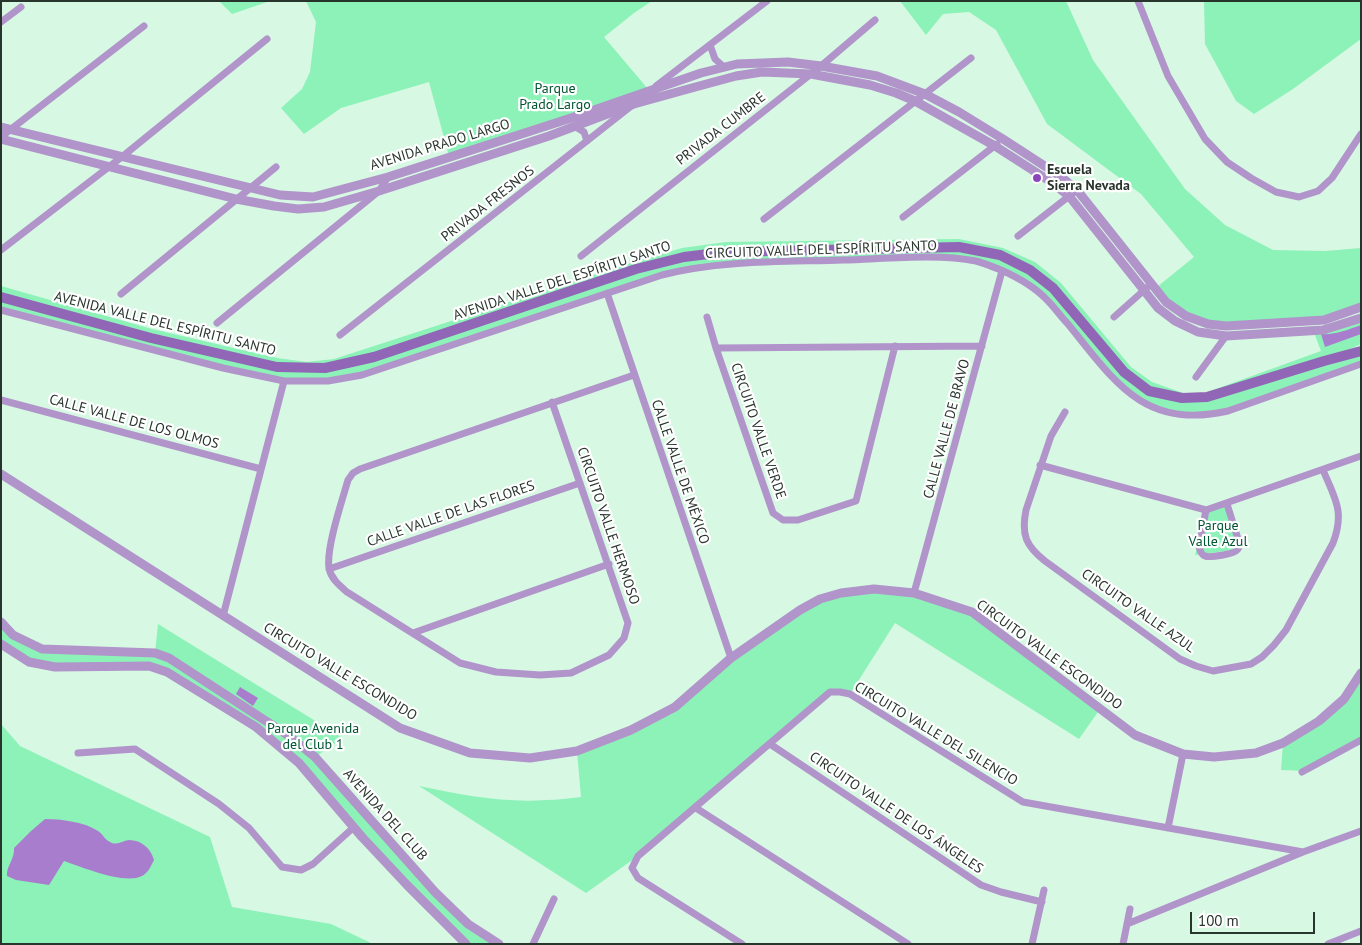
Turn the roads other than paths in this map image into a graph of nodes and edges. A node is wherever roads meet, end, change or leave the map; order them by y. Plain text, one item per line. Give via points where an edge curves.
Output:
1 (767, 1) edge
2 (1138, 1) edge
3 (21, 7) dead end
4 (875, 20) dead end
5 (1, 22) edge
6 (144, 26) dead end
7 (267, 39) dead end
8 (710, 45) junction
9 (971, 58) dead end
10 (821, 66) junction
11 (724, 67) junction
12 (811, 74) junction
13 (650, 91) junction
14 (925, 94) junction
15 (915, 101) junction
16 (634, 104) junction
17 (1, 127) edge
18 (576, 127) junction
19 (13, 130) junction
20 (1361, 134) edge
21 (1, 138) edge
22 (1002, 139) junction
23 (588, 141) junction
24 (995, 146) junction
25 (123, 156) junction
26 (110, 166) junction
27 (276, 167) dead end
28 (388, 177) junction
29 (251, 187) junction
30 (1077, 190) junction
31 (379, 191) junction
32 (1069, 196) junction
33 (236, 198) junction
34 (903, 217) dead end
35 (764, 219) dead end
36 (1018, 236) dead end
37 (1, 250) edge
38 (581, 256) dead end
39 (1002, 271) junction
40 (1151, 284) junction
41 (1143, 290) junction
42 (607, 293) junction
43 (120, 294) dead end
44 (1, 297) edge
45 (1361, 307) edge
46 (1, 310) edge
47 (707, 317) dead end
48 (1114, 317) dead end
49 (1361, 318) edge
50 (217, 323) dead end
51 (1245, 330) junction
52 (340, 336) dead end
53 (1226, 336) junction
54 (1361, 344) edge
55 (895, 346) junction
56 (982, 346) junction
57 (716, 348) junction
58 (1361, 351) edge
59 (1324, 361) junction
60 (1361, 364) edge
61 (634, 375) junction
62 (1196, 377) dead end
63 (284, 381) junction
64 (1, 400) edge
65 (552, 402) junction
66 (1065, 412) dead end
67 (1361, 456) edge
68 (1040, 465) junction
69 (260, 469) junction
70 (1323, 470) junction
71 (1, 474) edge
72 (580, 483) junction
73 (1227, 504) junction
74 (1206, 510) junction
75 (609, 564) junction
76 (329, 569) junction
77 (914, 593) junction
78 (223, 616) junction
79 (1, 622) edge
80 (413, 633) junction
81 (1, 644) edge
82 (730, 658) junction
83 (185, 670) junction
84 (1361, 673) edge
85 (180, 680) junction
86 (1361, 740) edge
87 (770, 744) junction
88 (78, 753) dead end
89 (1183, 754) junction
90 (1302, 772) dead end
91 (696, 808) junction
92 (354, 827) junction
93 (1168, 828) junction
94 (1361, 831) edge
95 (1303, 852) junction
96 (1044, 890) dead end
97 (554, 899) dead end
98 (1042, 902) junction
99 (1130, 908) dead end
100 (1126, 924) junction
101 (1361, 931) edge
102 (466, 944) edge
103 (500, 944) edge
104 (533, 944) edge
105 (742, 944) edge
106 (908, 944) edge
107 (1032, 944) edge
108 (1123, 944) edge
109 (1328, 944) edge

1 - 8 street, PRIVADA FRESNOS
2 - 20 street via 1168,76 1204,138 1226,162 1251,178 1276,192 1299,197 1318,191 1332,178
3 - 5 street
4 - 10 street, PRIVADA CUMBRE
6 - 19 street
7 - 25 street
8 - 11 street via 715,59
8 - 13 street, PRIVADA FRESNOS
9 - 14 street
10 - 11 street, AVENIDA PRADO LARGO via 788,62
10 - 12 street, PRIVADA CUMBRE
10 - 14 street, AVENIDA PRADO LARGO via 877,76
11 - 13 street, AVENIDA PRADO LARGO
12 - 15 street, AVENIDA PRADO LARGO via 870,85
12 - 16 street, AVENIDA PRADO LARGO via 762,72 736,76
12 - 38 street, PRIVADA CUMBRE
13 - 16 street, PRIVADA FRESNOS
13 - 28 street, AVENIDA PRADO LARGO
14 - 15 street
14 - 22 street, AVENIDA PRADO LARGO
15 - 24 street, AVENIDA PRADO LARGO
15 - 35 street
16 - 18 street, AVENIDA PRADO LARGO
16 - 23 street, PRIVADA FRESNOS
17 - 19 street, AVENIDA PRADO LARGO
18 - 23 street via 584,132
18 - 31 street, AVENIDA PRADO LARGO
19 - 21 street
19 - 25 street, AVENIDA PRADO LARGO
21 - 26 street, AVENIDA PRADO LARGO
22 - 24 street
22 - 30 street, AVENIDA PRADO LARGO
23 - 52 street, PRIVADA FRESNOS
24 - 32 street, AVENIDA PRADO LARGO
24 - 34 street
25 - 26 street
25 - 29 street, AVENIDA PRADO LARGO
26 - 33 street, AVENIDA PRADO LARGO
26 - 37 street
27 - 29 street
28 - 29 street, AVENIDA PRADO LARGO via 313,197 280,195
28 - 31 street
29 - 33 street
30 - 32 street
30 - 40 street, AVENIDA PRADO LARGO
31 - 33 street, AVENIDA PRADO LARGO via 324,207 298,209
31 - 50 street
32 - 36 street
32 - 41 street, AVENIDA PRADO LARGO
33 - 43 street
39 - 42 street, CIRCUITO VALLE DEL ESPÍRITU SANTO via 976,261 940,258 721,264 690,268
39 - 56 street, CALLE VALLE DE BRAVO
39 - 60 street, CIRCUITO VALLE DEL ESPÍRITU SANTO via 1048,300 1127,393 1149,407 1172,413 1208,416 1228,411
40 - 41 street
40 - 51 street, AVENIDA PRADO LARGO via 1166,302 1186,316 1208,324
41 - 48 street
41 - 53 street, AVENIDA PRADO LARGO via 1175,321 1198,332
42 - 61 street, CALLE VALLE DE MÉXICO
42 - 63 street, CIRCUITO VALLE DEL ESPÍRITU SANTO via 362,375 328,381
44 - 59 main road, AVENIDA VALLE DEL ESPÍRITU SANTO via 152,338 278,366 325,368 374,358 636,269 684,256 725,252 959,248 1000,255 1030,270 1053,288 1124,372 1149,391 1182,398 1207,397
45 - 51 street, AVENIDA PRADO LARGO via 1324,320
46 - 63 street, CIRCUITO VALLE DEL ESPÍRITU SANTO
47 - 57 street, CIRCUITO VALLE VERDE
49 - 51 street, AVENIDA PRADO LARGO via 1324,330
51 - 53 street, AVENIDA PRADO LARGO
53 - 62 street
54 - 59 main road, AVENIDA VALLE DEL ESPÍRITU SANTO
55 - 56 street, CIRCUITO VALLE VERDE
55 - 57 street, CIRCUITO VALLE VERDE
55 - 57 street, CIRCUITO VALLE VERDE via 856,501 798,520 783,520 772,513
56 - 77 street, CALLE VALLE DE BRAVO
58 - 59 main road, AVENIDA VALLE DEL ESPÍRITU SANTO
61 - 65 street
61 - 82 street, CALLE VALLE DE MÉXICO
63 - 69 street
64 - 69 street, CALLE VALLE DE LOS OLMOS
65 - 72 street, CIRCUITO VALLE HERMOSO
65 - 76 street via 352,473 330,552
66 - 68 street, CIRCUITO VALLE AZUL
67 - 70 street
68 - 70 street, CIRCUITO VALLE AZUL via 1024,523 1024,534 1035,553 1180,659 1213,671 1251,664 1268,651 1286,630 1339,528 1337,506
68 - 74 street
69 - 78 street
70 - 73 street
71 - 78 street, CIRCUITO VALLE ESCONDIDO
72 - 75 street, CIRCUITO VALLE HERMOSO
72 - 76 street, CALLE VALLE DE LAS FLORES
73 - 74 street
73 - 74 street via 1239,542 1237,551 1232,553 1209,556 1200,551
75 - 80 street
75 - 80 street, CIRCUITO VALLE HERMOSO via 628,623 624,638 609,655 571,673 540,676 487,670 460,663
76 - 80 street, CIRCUITO VALLE HERMOSO via 335,582 347,592
77 - 82 street, CIRCUITO VALLE ESCONDIDO via 874,589 820,599
77 - 89 street, CIRCUITO VALLE ESCONDIDO via 972,612 1135,735
78 - 82 street, CIRCUITO VALLE ESCONDIDO via 400,728 470,753 530,758 577,751 631,730 674,707
79 - 83 street, AVENIDA DEL CLUB via 14,635 42,649 155,653 169,658
81 - 85 street via 30,662 54,667 149,666
83 - 85 street
83 - 103 street, AVENIDA DEL CLUB via 289,736 315,757 435,892 468,924
84 - 89 street, CIRCUITO VALLE ESCONDIDO via 1344,699 1319,721 1283,744 1256,752 1214,757
85 - 92 street via 278,744 299,762
86 - 90 street
87 - 91 street, CIRCUITO VALLE DEL SILENCIO
87 - 93 street, CIRCUITO VALLE DEL SILENCIO via 830,692 850,694 1023,802
87 - 98 street, CIRCUITO VALLE DE LOS ÁNGELES via 981,885
88 - 92 street via 135,749 219,804 249,828 282,867 301,870 313,864
89 - 93 street
91 - 105 street, CIRCUITO VALLE DEL SILENCIO via 638,856 632,868 638,878
91 - 106 street
92 - 102 street via 406,885
93 - 95 street, CIRCUITO VALLE DEL SILENCIO
94 - 95 street, CIRCUITO VALLE DEL SILENCIO
95 - 100 street
96 - 98 street
97 - 104 street
98 - 107 street
99 - 100 street
100 - 108 street
101 - 109 street

